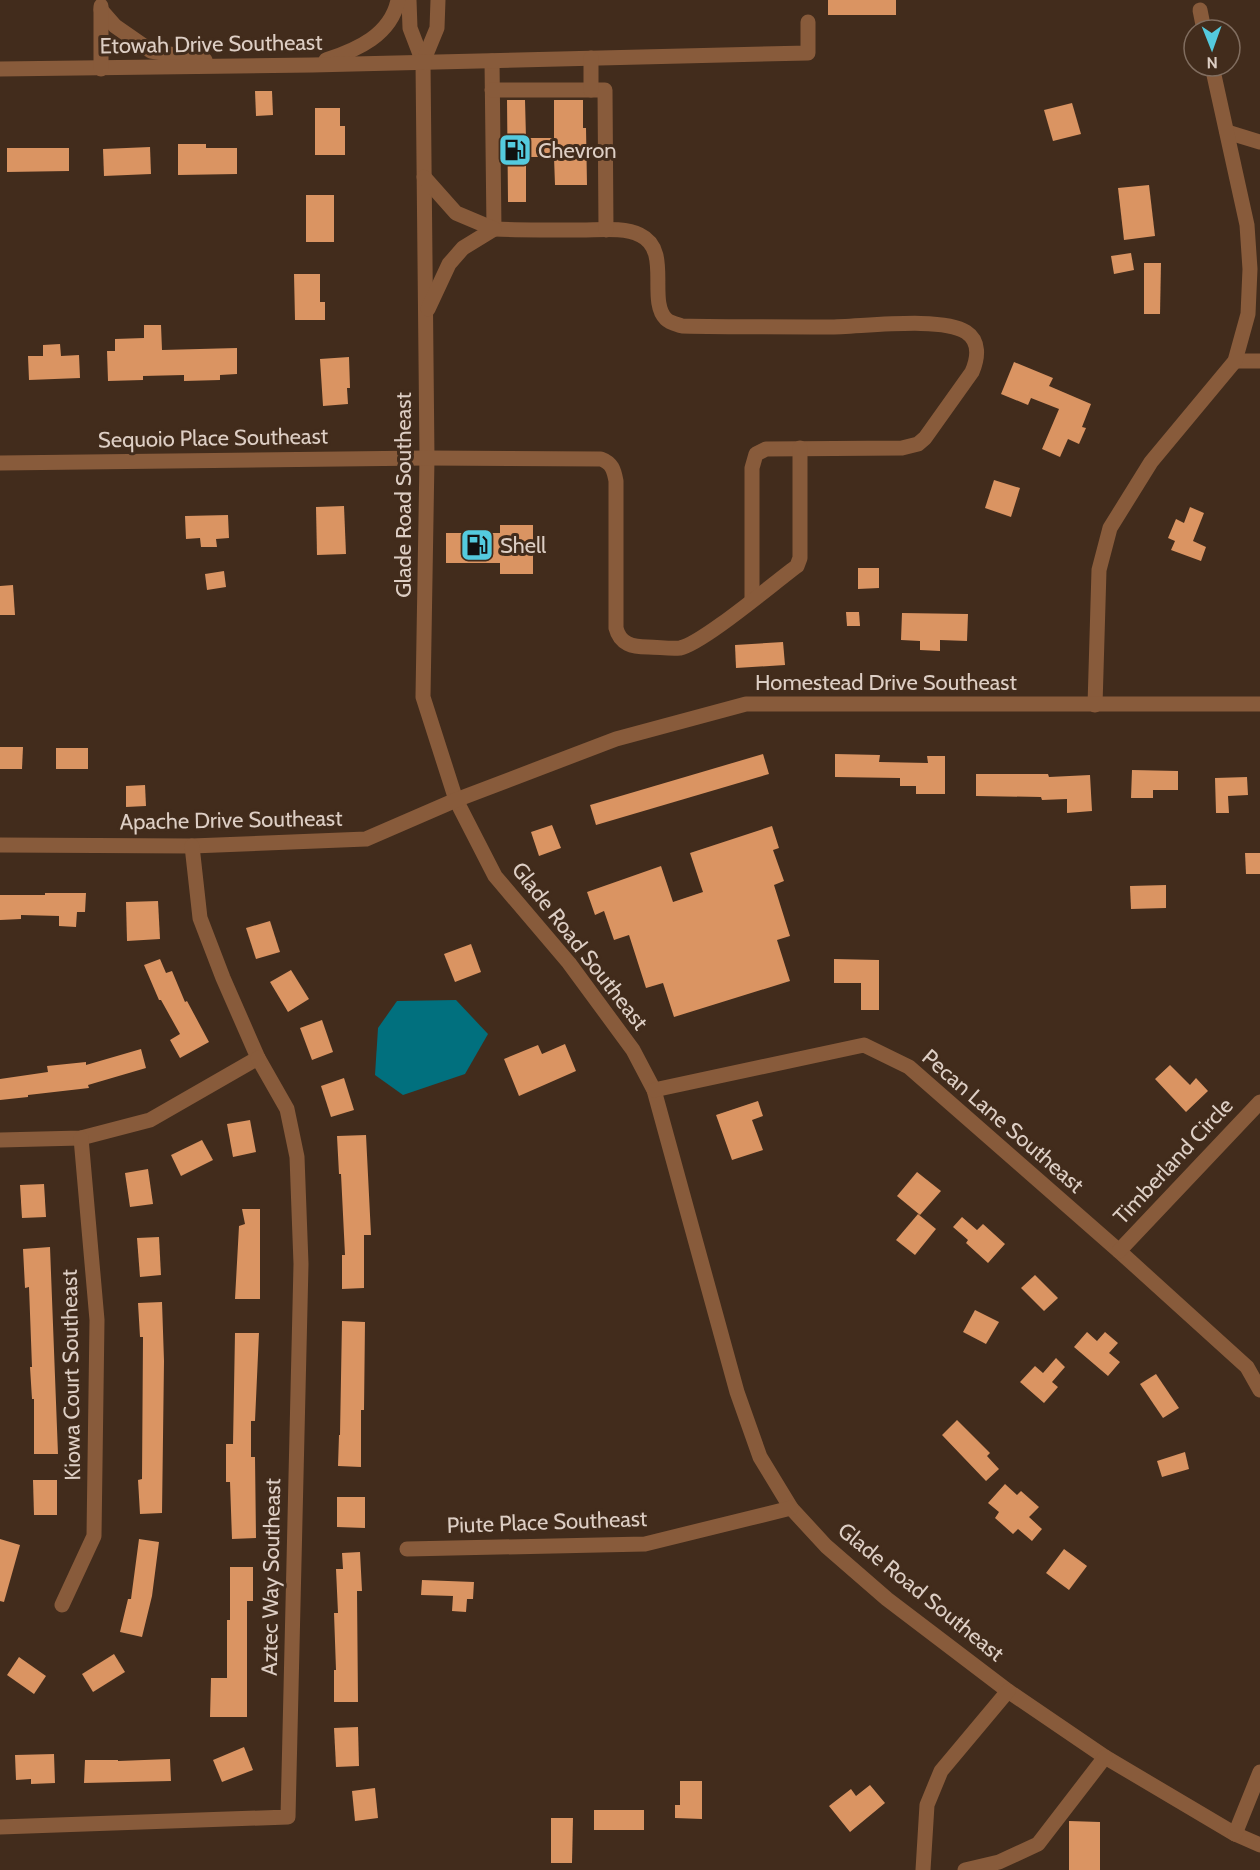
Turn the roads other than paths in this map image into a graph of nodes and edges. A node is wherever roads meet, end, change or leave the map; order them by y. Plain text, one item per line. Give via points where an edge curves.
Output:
1 (398, 0) edge
2 (409, 0) edge
3 (438, 0) edge
4 (101, 5) edge
5 (1200, 10) dead end
6 (1202, 18) edge
7 (807, 22) dead end
8 (591, 58) junction
9 (492, 61) junction
10 (423, 62) junction
11 (312, 65) junction
12 (238, 66) junction
13 (0, 69) edge
14 (101, 69) junction
15 (1215, 78) edge
16 (492, 90) junction
17 (591, 90) junction
18 (1227, 132) junction
19 (1260, 142) edge
20 (424, 177) junction
21 (494, 230) junction
22 (606, 230) junction
23 (426, 315) junction
24 (1235, 361) junction
25 (1260, 362) edge
26 (800, 448) junction
27 (427, 458) junction
28 (0, 463) edge
29 (752, 600) junction
30 (1260, 704) edge
31 (1095, 705) junction
32 (456, 800) junction
33 (0, 845) edge
34 (192, 846) junction
35 (258, 1058) junction
36 (654, 1090) junction
37 (1260, 1102) edge
38 (81, 1138) junction
39 (0, 1140) edge
40 (1119, 1251) junction
41 (1260, 1390) edge
42 (791, 1508) junction
43 (407, 1549) dead end
44 (62, 1605) dead end
45 (1008, 1691) junction
46 (1105, 1757) junction
47 (1260, 1772) edge
48 (0, 1827) edge
49 (1235, 1834) junction
50 (1260, 1845) edge
51 (923, 1870) edge
52 (965, 1870) edge

1 - 11 street via 378,35 364,45
2 - 10 street, Glade Road Southeast via 410,28
3 - 10 street via 438,28
4 - 12 street via 115,26 152,51
4 - 14 street
5 - 6 street
7 - 8 street, Etowah Drive Southeast via 808,53
8 - 9 street, Etowah Drive Southeast
8 - 17 street
9 - 10 street, Etowah Drive Southeast
9 - 16 street
10 - 11 street, Etowah Drive Southeast
10 - 20 street, Glade Road Southeast
11 - 12 street, Etowah Drive Southeast
12 - 14 street, Etowah Drive Southeast
13 - 14 street, Etowah Drive Southeast
15 - 18 street
16 - 17 street
16 - 21 street
17 - 22 street via 605,90
18 - 19 street
18 - 24 street via 1247,225 1250,269 1248,314
20 - 21 street via 456,213
20 - 23 street, Glade Road Southeast
21 - 22 street
21 - 23 street via 463,248 449,264
22 - 26 street via 630,231 650,242 657,262 660,306 671,323 832,327 935,323 954,326 974,339 977,362 972,372 918,444 902,448
23 - 27 street, Glade Road Southeast
24 - 25 street
24 - 31 street via 1151,462 1110,528 1099,570
26 - 29 street via 800,558 797,566
26 - 29 street via 766,449 756,454 753,462
27 - 28 street, Sequoio Place Southeast
27 - 29 street, Sequoio Place Southeast via 608,461 616,481 616,628 628,645 690,645
27 - 32 street, Glade Road Southeast via 423,697
30 - 31 street, Homestead Drive Southeast
31 - 32 street, Homestead Drive Southeast via 746,704 616,739
32 - 34 street, Apache Drive Southeast via 366,839
32 - 36 street, Glade Road Southeast via 495,876 569,963 633,1050
33 - 34 street, Apache Drive Southeast
34 - 35 street, Aztec Way Southeast via 200,918
35 - 38 street via 150,1119
35 - 48 street, Aztec Way Southeast via 287,1108 297,1157 300,1229 288,1817
36 - 40 street, Pecan Lane Southeast via 864,1045 909,1067
36 - 42 street, Glade Road Southeast via 736,1392 760,1457
37 - 40 street, Timberland Circle
38 - 39 street
38 - 44 street, Kiowa Court Southeast via 97,1320 94,1536
40 - 41 street, Pecan Lane Southeast via 1247,1367
42 - 43 street, Piute Place Southeast via 645,1544
42 - 45 street, Glade Road Southeast via 826,1546 887,1599
45 - 46 street, Glade Road Southeast
45 - 51 street via 941,1771 927,1805
46 - 49 street, Glade Road Southeast
46 - 52 street via 1038,1844 999,1862
47 - 49 street
49 - 50 street, Glade Road Southeast

